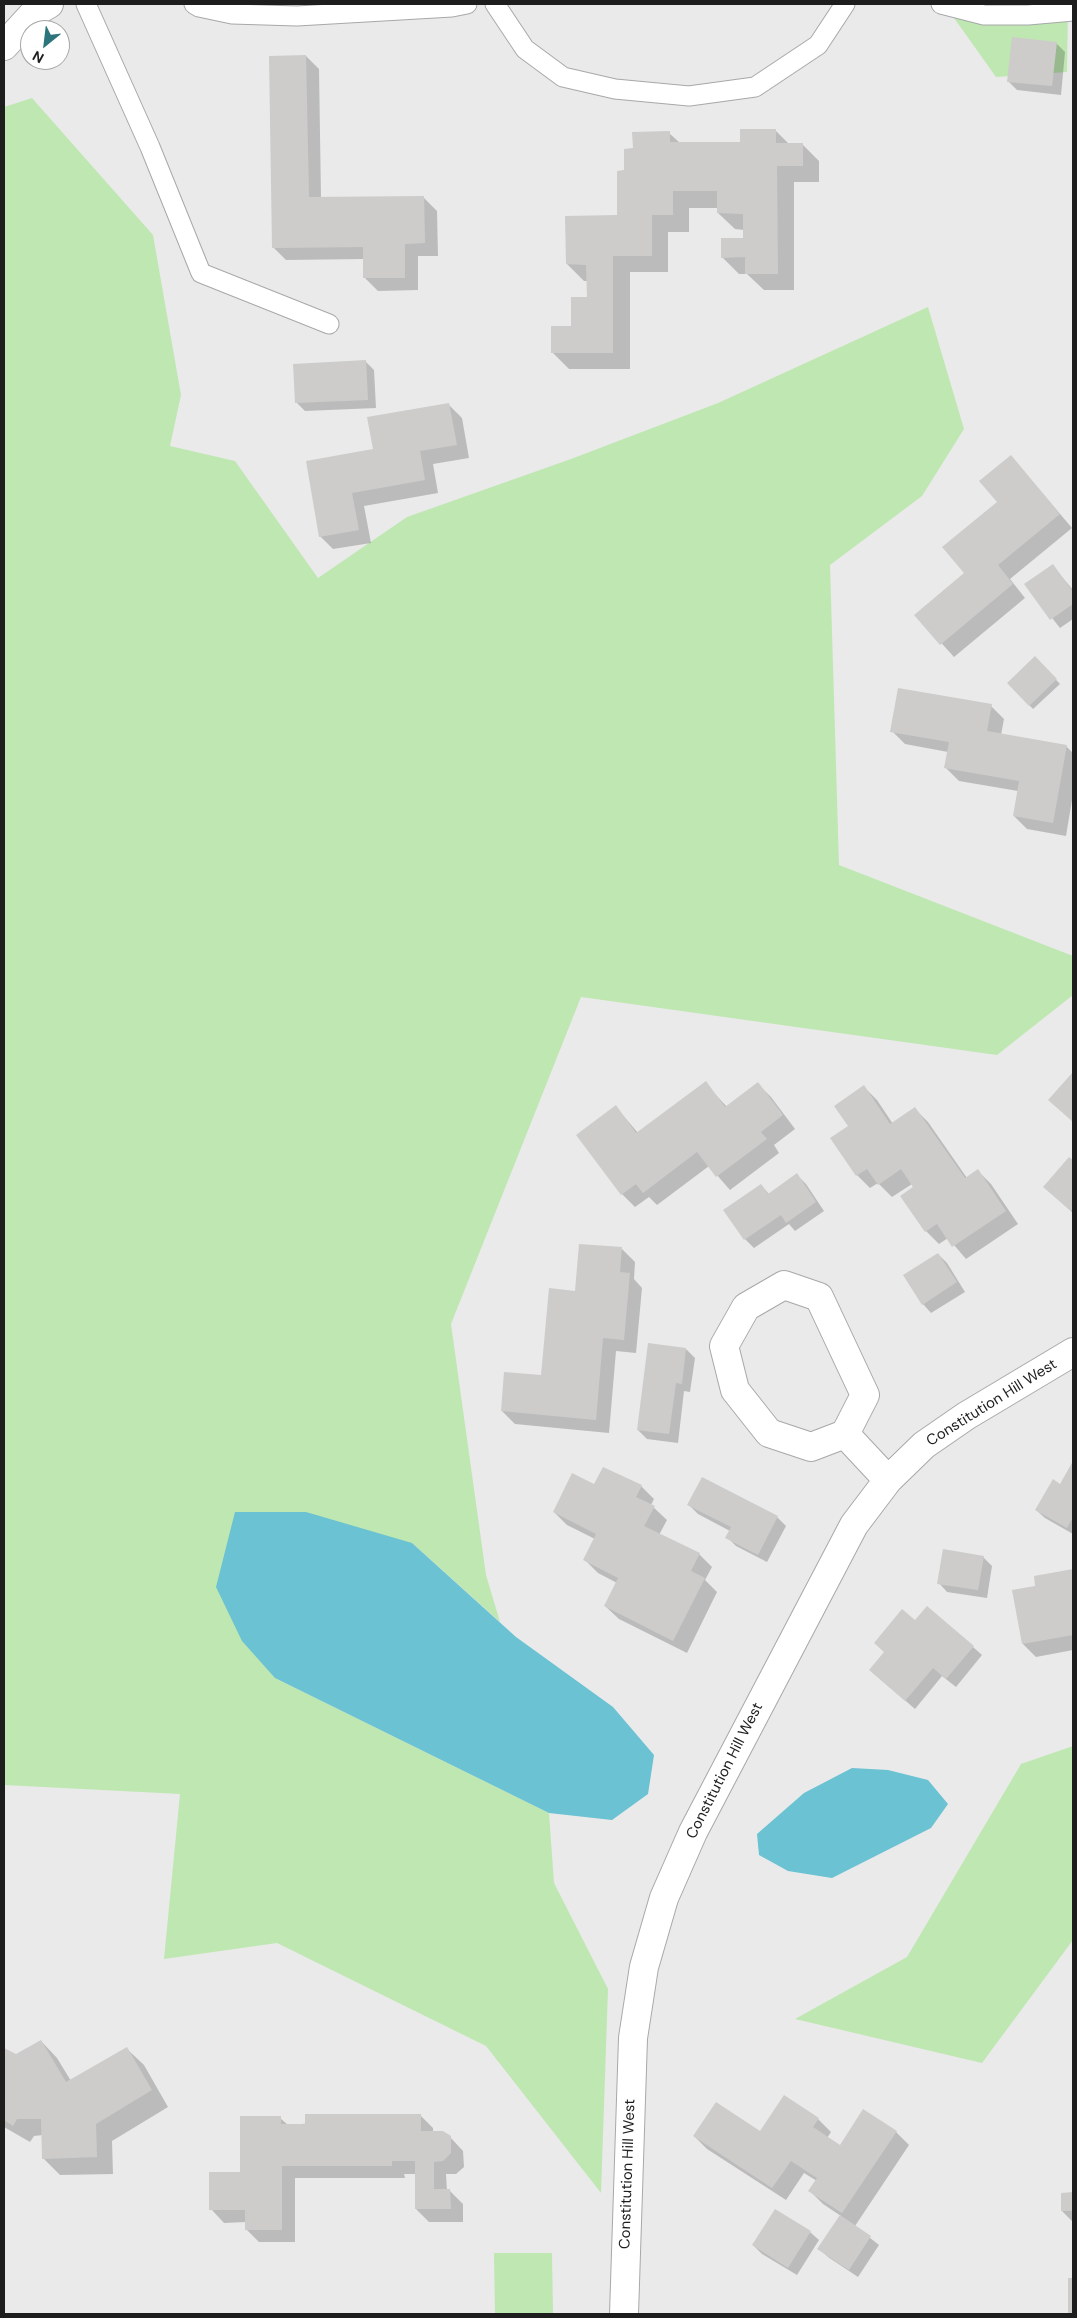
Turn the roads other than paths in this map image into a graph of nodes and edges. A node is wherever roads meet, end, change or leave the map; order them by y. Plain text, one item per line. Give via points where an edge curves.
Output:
1 (49, 4) edge
2 (86, 4) edge
3 (194, 4) edge
4 (467, 4) edge
5 (495, 4) edge
6 (845, 4) edge
7 (940, 4) edge
8 (1073, 11) edge
9 (4, 46) edge
10 (329, 324) dead end
11 (1073, 1352) edge
12 (845, 1434) junction
13 (888, 1480) junction
14 (624, 2314) edge

1 - 9 street via 35,12
2 - 10 lane via 150,147 201,273
3 - 4 lane via 232,14 297,16
5 - 6 lane via 525,49 563,78 615,89 689,96 756,87 818,44
7 - 8 lane via 984,16
11 - 13 street, Constitution Hill West via 924,1445
12 - 12 street via 811,1447 769,1433 734,1390 724,1346 746,1307 784,1284 819,1297 865,1395
12 - 13 street
13 - 14 street, Constitution Hill West via 854,1526 692,1832 664,1898 644,1967 633,2038

